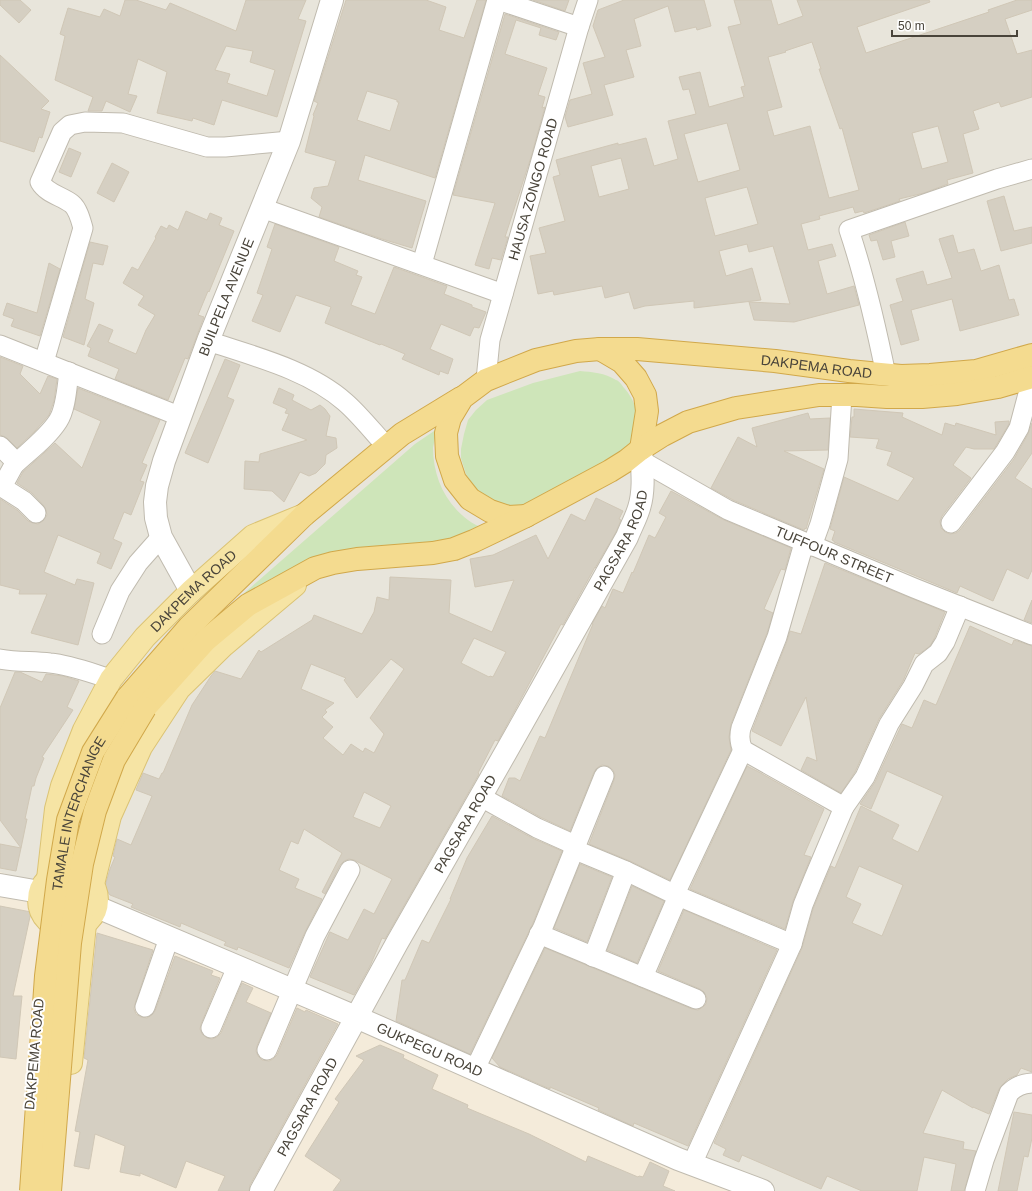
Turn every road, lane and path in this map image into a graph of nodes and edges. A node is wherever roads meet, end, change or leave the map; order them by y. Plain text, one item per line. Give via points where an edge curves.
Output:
1 (332, 0) edge
2 (498, 0) edge
3 (588, 0) edge
4 (579, 27) junction
5 (289, 142) junction
6 (1032, 169) edge
7 (262, 208) junction
8 (422, 264) junction
9 (503, 294) junction
10 (208, 341) junction
11 (0, 346) edge
12 (600, 349) junction
13 (1032, 355) edge
14 (44, 362) junction
15 (69, 372) junction
16 (886, 375) junction
17 (1032, 378) edge
18 (486, 380) junction
19 (842, 395) junction
20 (462, 398) junction
21 (179, 416) junction
22 (0, 446) edge
23 (387, 447) junction
24 (641, 455) junction
25 (14, 465) junction
26 (1, 487) edge
27 (36, 512) dead end
28 (304, 515) junction
29 (526, 516) junction
30 (951, 523) dead end
31 (161, 537) junction
32 (808, 544) junction
33 (315, 568) junction
34 (191, 591) junction
35 (960, 606) junction
36 (102, 634) dead end
37 (1032, 635) edge
38 (0, 659) edge
39 (111, 679) junction
40 (136, 703) junction
41 (743, 750) junction
42 (604, 776) dead end
43 (481, 797) junction
44 (844, 807) junction
45 (574, 847) junction
46 (350, 870) dead end
47 (626, 871) junction
48 (92, 884) junction
49 (44, 885) junction
50 (0, 886) edge
51 (676, 895) junction
52 (91, 915) junction
53 (44, 918) junction
54 (540, 934) junction
55 (169, 938) junction
56 (792, 944) junction
57 (593, 957) junction
58 (237, 967) junction
59 (643, 977) junction
60 (292, 990) junction
61 (696, 1000) dead end
62 (145, 1007) dead end
63 (356, 1018) junction
64 (212, 1028) dead end
65 (267, 1050) dead end
66 (475, 1069) junction
67 (1032, 1083) edge
68 (692, 1164) junction
69 (23, 1191) edge
70 (31, 1191) edge
71 (50, 1191) edge
72 (57, 1191) edge
73 (261, 1191) edge
74 (763, 1191) edge
75 (975, 1191) edge

1 - 5 street, BUILPELA AVENUE
2 - 4 street
2 - 8 street
3 - 4 street, HAUSA ZONGO ROAD
4 - 9 street, HAUSA ZONGO ROAD
5 - 7 street, BUILPELA AVENUE
5 - 14 street via 207,147 123,123 85,122 66,128 40,182 44,188 73,205 83,228
6 - 16 street via 849,230 862,269
7 - 8 street
7 - 10 street, BUILPELA AVENUE
8 - 9 street
9 - 18 street, HAUSA ZONGO ROAD via 490,340
10 - 21 street, BUILPELA AVENUE
10 - 23 street via 313,379 345,402
11 - 14 street
12 - 16 highway, DAKPEMA ROAD via 701,354
12 - 18 highway, DAKPEMA ROAD via 576,351 536,360
12 - 24 highway via 622,362 636,378 644,395 647,411
13 - 16 highway, DAKPEMA ROAD via 976,371
14 - 15 street
15 - 21 street
15 - 25 street via 64,406 59,420 46,436
17 - 19 highway, DAKPEMA ROAD via 998,387 943,396
17 - 30 street via 1020,428
18 - 20 highway, DAKPEMA ROAD
19 - 24 highway, DAKPEMA ROAD via 819,395 736,408 688,422 663,435
19 - 32 street via 838,459 820,524
20 - 23 highway, DAKPEMA ROAD via 402,434
20 - 29 highway via 450,418 446,433 447,456 455,480 470,498 490,511 508,517
21 - 31 street, BUILPELA AVENUE via 156,494 156,518
22 - 25 street
23 - 28 highway, DAKPEMA ROAD
24 - 29 highway, DAKPEMA ROAD
24 - 32 street, TUFFOUR STREET via 728,510
24 - 43 street, PAGSARA ROAD via 642,496 627,537
25 - 26 street
26 - 27 street
28 - 34 main road, DAKPEMA ROAD via 253,536
28 - 40 highway, TAMALE INTERCHANGE via 189,626
29 - 33 highway via 454,549 357,559
31 - 34 street, BUILPELA AVENUE
31 - 36 street via 138,563 120,591
32 - 35 street, TUFFOUR STREET
32 - 41 street via 777,637 741,728 739,736
33 - 40 highway, TAMALE INTERCHANGE via 248,605
33 - 48 main road via 224,645 179,689 141,747 110,816
34 - 39 main road, DAKPEMA ROAD via 145,637
35 - 37 street, TUFFOUR STREET
35 - 44 street via 945,642 938,653 924,664 889,724 865,777
38 - 39 street via 50,663
39 - 49 main road, DAKPEMA ROAD via 84,730 62,786
40 - 70 highway, TAMALE INTERCHANGE, bridge via 93,752 68,820 46,976
40 - 71 highway, TAMALE INTERCHANGE, bridge via 95,811 82,864 70,943
41 - 44 street
41 - 51 street
42 - 45 street
43 - 45 street
43 - 63 street, PAGSARA ROAD
44 - 56 street via 803,905
45 - 47 street
45 - 54 street
46 - 60 street via 315,936
47 - 51 street
47 - 57 street
48 - 49 main road via 87,877 79,873 63,871 55,874
48 - 52 main road via 98,899
49 - 50 street
49 - 53 main road via 39,901
51 - 56 street
51 - 59 street
52 - 53 main road via 77,928 68,929 59,928
52 - 55 street, GUKPEGU ROAD
52 - 72 main road
53 - 69 main road, DAKPEMA ROAD
54 - 57 street
54 - 66 street
55 - 58 street, GUKPEGU ROAD
55 - 62 street
56 - 68 street
57 - 59 street
58 - 60 street, GUKPEGU ROAD
58 - 64 street
59 - 61 street
60 - 63 street, GUKPEGU ROAD
60 - 65 street
63 - 66 street, GUKPEGU ROAD
63 - 73 street, PAGSARA ROAD
66 - 68 street, GUKPEGU ROAD
67 - 75 street via 1020,1085 1009,1094
68 - 74 street, GUKPEGU ROAD

